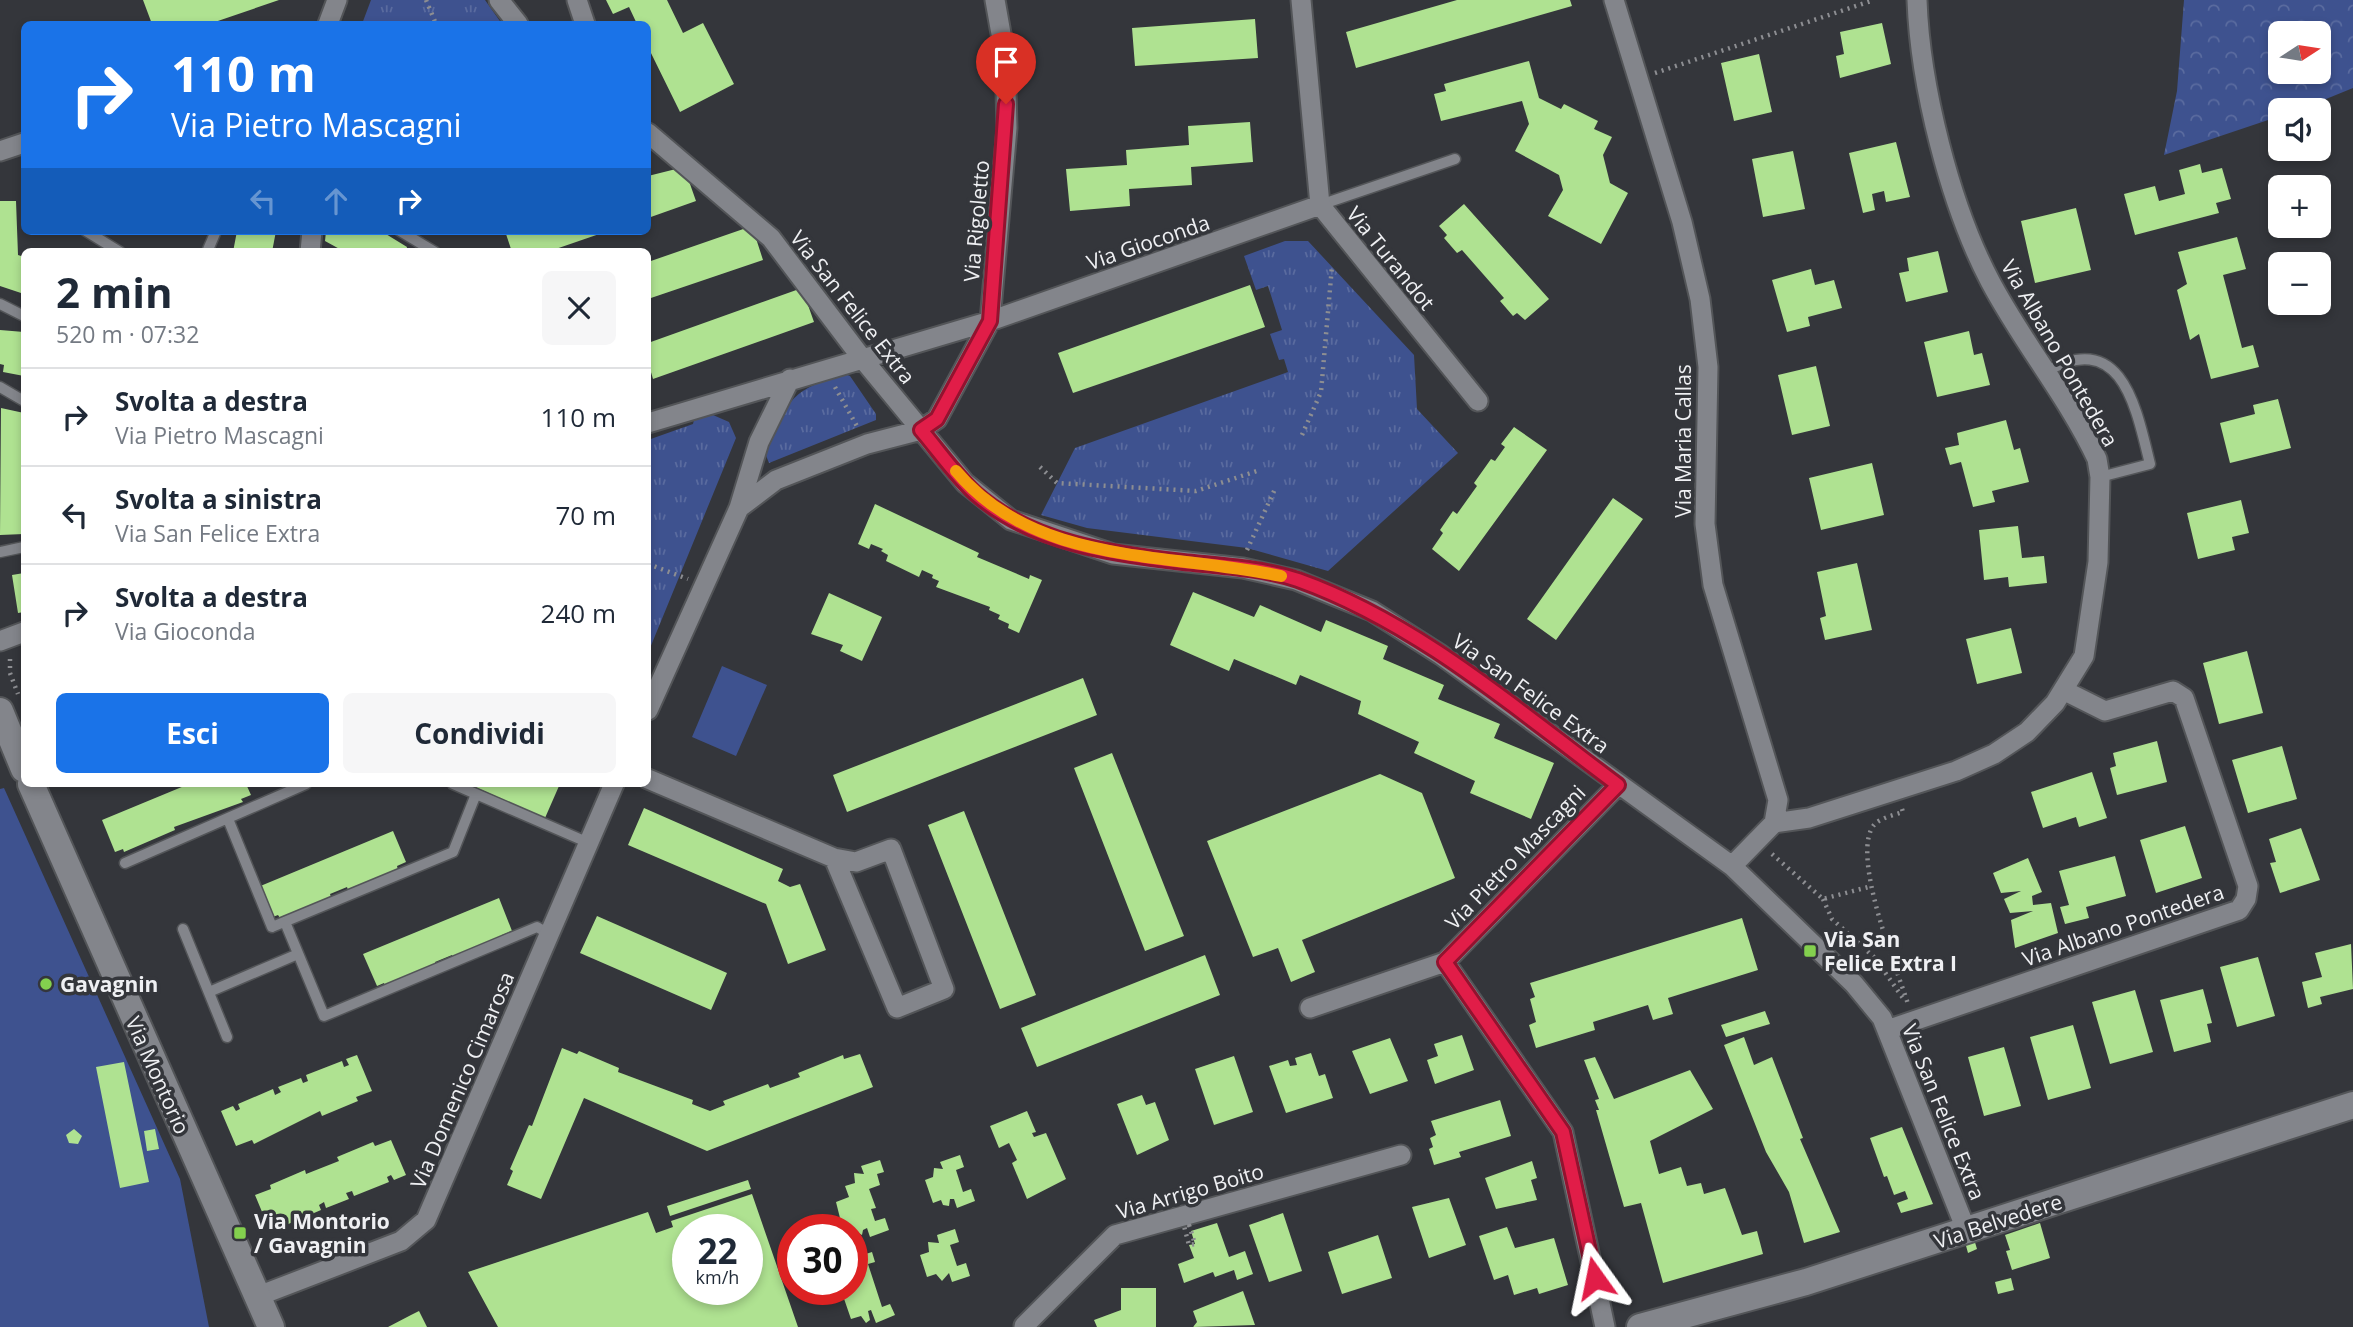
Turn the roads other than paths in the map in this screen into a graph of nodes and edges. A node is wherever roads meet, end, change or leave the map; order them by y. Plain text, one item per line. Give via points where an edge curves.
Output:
1 (499, 0) edge
2 (577, 0) edge
3 (995, 0) edge
4 (1301, 0) edge
5 (1614, 0) edge
6 (1917, 0) edge
7 (516, 21) edge
8 (584, 21) edge
9 (651, 135) edge
10 (21, 145) edge
11 (0, 151) edge
12 (1455, 159) dead end
13 (1320, 205) junction
14 (92, 235) edge
15 (407, 235) edge
16 (114, 248) edge
17 (428, 248) edge
18 (0, 304) edge
19 (21, 314) edge
20 (990, 321) junction
21 (861, 357) junction
22 (2044, 372) junction
23 (790, 379) junction
24 (0, 387) edge
25 (21, 399) edge
26 (1478, 401) dead end
27 (651, 422) edge
28 (921, 430) junction
29 (2100, 477) junction
30 (739, 508) junction
31 (21, 548) edge
32 (0, 552) edge
33 (2065, 691) junction
34 (651, 703) edge
35 (10, 704) edge
36 (16, 753) edge
37 (651, 780) edge
38 (1618, 785) junction
39 (32, 787) edge
40 (299, 787) edge
41 (460, 787) edge
42 (613, 787) edge
43 (477, 794) junction
44 (228, 819) junction
45 (1774, 823) junction
46 (589, 843) junction
47 (834, 858) junction
48 (125, 863) dead end
49 (1732, 866) junction
50 (285, 922) junction
51 (183, 929) dead end
52 (549, 934) junction
53 (298, 954) junction
54 (1445, 962) junction
55 (209, 992) junction
56 (1310, 1008) dead end
57 (1887, 1030) junction
58 (227, 1037) dead end
59 (2353, 1105) edge
60 (1401, 1155) dead end
61 (1967, 1232) junction
62 (256, 1297) junction
63 (271, 1327) edge
64 (1023, 1327) edge
65 (1605, 1327) edge
66 (1640, 1327) edge

1 - 7 street
2 - 8 street
3 - 20 street, Via Rigoletto via 1005,55 1007,128
4 - 13 street, Via Turandot
5 - 45 street, Via Maria Callas via 1682,222 1700,299 1708,367 1705,524 1713,585 1778,800
6 - 22 street, Via Albano Pontedera via 1923,65 1952,186 1990,280
9 - 21 street, Via San Felice Extra via 771,238
10 - 11 street
12 - 13 lane
13 - 20 street, Via Gioconda
13 - 26 street, Via Turandot
14 - 16 lane
15 - 17 lane
18 - 19 lane
20 - 21 street, Via Gioconda
20 - 28 street via 937,419
21 - 23 street, Via Gioconda
21 - 28 street, Via San Felice Extra
22 - 29 street, Via Albano Pontedera via 2087,439
22 - 29 lane via 2075,359 2096,359 2111,368 2126,387 2150,464
23 - 27 street, Via Gioconda
23 - 30 street via 759,442
24 - 25 lane
28 - 30 street via 867,444 776,480
28 - 38 street, Via San Felice Extra via 976,494 1011,520 1113,554 1244,568 1296,580 1372,611 1441,654
29 - 33 street, Via Albano Pontedera via 2098,562 2084,656
30 - 34 street
31 - 32 lane
33 - 45 street, Via Albano Pontedera via 2027,732 1994,754 1809,818
33 - 57 street, Via Albano Pontedera via 2105,711 2173,691 2184,698 2248,886 2246,899 2239,909 1910,1013
35 - 36 street
37 - 47 street
38 - 49 street, Via San Felice Extra
38 - 54 street, Via Pietro Mascagni
39 - 62 street, Via Montorio
40 - 44 lane
41 - 43 lane
42 - 46 street, Via Domenico Cimarosa
43 - 46 lane
43 - 50 lane via 453,852
44 - 48 lane
44 - 50 lane via 272,927
45 - 49 street
46 - 52 street, Via Domenico Cimarosa
47 - 47 street via 897,1008 944,989 891,849 856,862
49 - 57 street, Via San Felice Extra via 1854,984
50 - 53 lane
51 - 55 lane
52 - 53 lane via 537,927 324,1016
52 - 62 street, Via Domenico Cimarosa via 426,1220 401,1241
53 - 55 lane
54 - 56 street, Via Pietro Mascagni
54 - 65 street, Via Pietro Mascagni via 1563,1132
55 - 58 lane
57 - 61 street, Via San Felice Extra
59 - 61 street, Via Belvedere
60 - 64 street, Via Arrigo Boito via 1115,1235
61 - 66 street, Via Belvedere
62 - 63 street, Via Montorio

